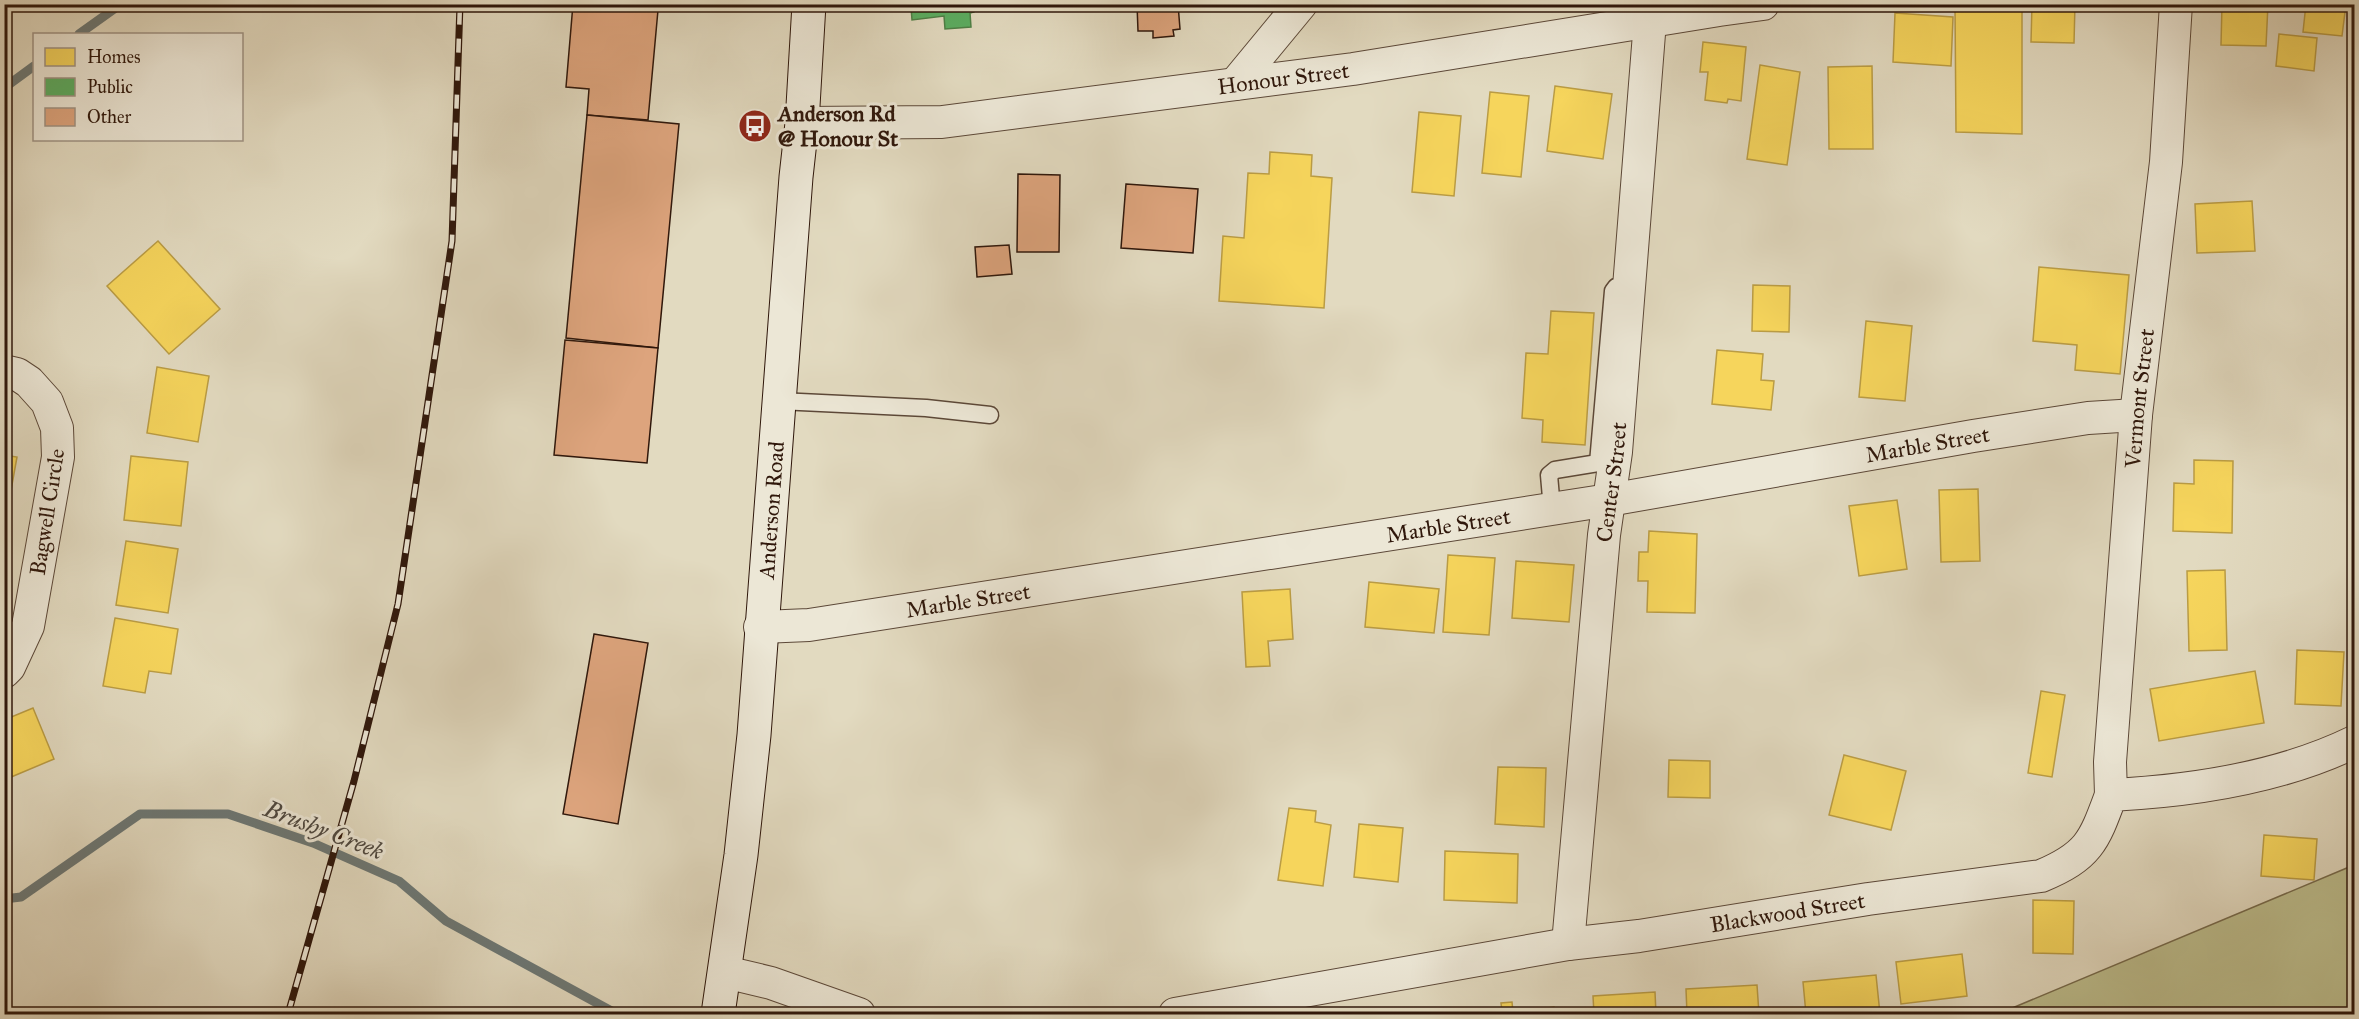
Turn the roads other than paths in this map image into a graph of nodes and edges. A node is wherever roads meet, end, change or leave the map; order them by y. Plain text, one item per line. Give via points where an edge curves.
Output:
1 (809, 4) edge
2 (1301, 4) edge
3 (1763, 4) edge
4 (2176, 4) edge
5 (1721, 7) edge
6 (1650, 21) junction
7 (1235, 84) junction
8 (802, 123) junction
9 (4, 371) edge
10 (779, 401) junction
11 (990, 415) dead end
12 (2136, 415) junction
13 (1607, 462) junction
14 (1609, 500) junction
15 (1552, 509) junction
16 (760, 627) junction
17 (4, 672) edge
18 (2355, 742) edge
19 (2111, 795) junction
20 (1568, 944) junction
21 (725, 972) junction
22 (718, 1014) edge
23 (859, 1014) edge
24 (1175, 1014) edge

1 - 8 main road, Anderson Road
2 - 7 street
3 - 5 street, Honour Street
4 - 12 street, Vermont Street via 2166,162
5 - 6 street, Honour Street
6 - 7 street, Honour Street
6 - 13 street, Center Street via 1629,286
7 - 8 street, Honour Street via 942,122
8 - 10 main road, Anderson Road
9 - 17 street, Bagwell Circle via 29,382 47,402 57,428 58,457 28,626
10 - 11 lane
10 - 16 main road, Anderson Road
12 - 14 street, Marble Street via 2088,418 1973,436
12 - 19 street, Vermont Street via 2110,750
13 - 14 street, Center Street
13 - 15 lane via 1555,470 1549,476
14 - 15 street, Marble Street
14 - 20 street, Center Street
15 - 16 street, Marble Street via 808,625
16 - 21 main road, Anderson Road via 753,746
18 - 19 street via 2286,767 2232,780
19 - 20 street, Blackwood Street via 2089,845 2064,866 2041,876
20 - 24 street, Blackwood Street
21 - 22 main road, Anderson Road
21 - 23 street via 771,983

